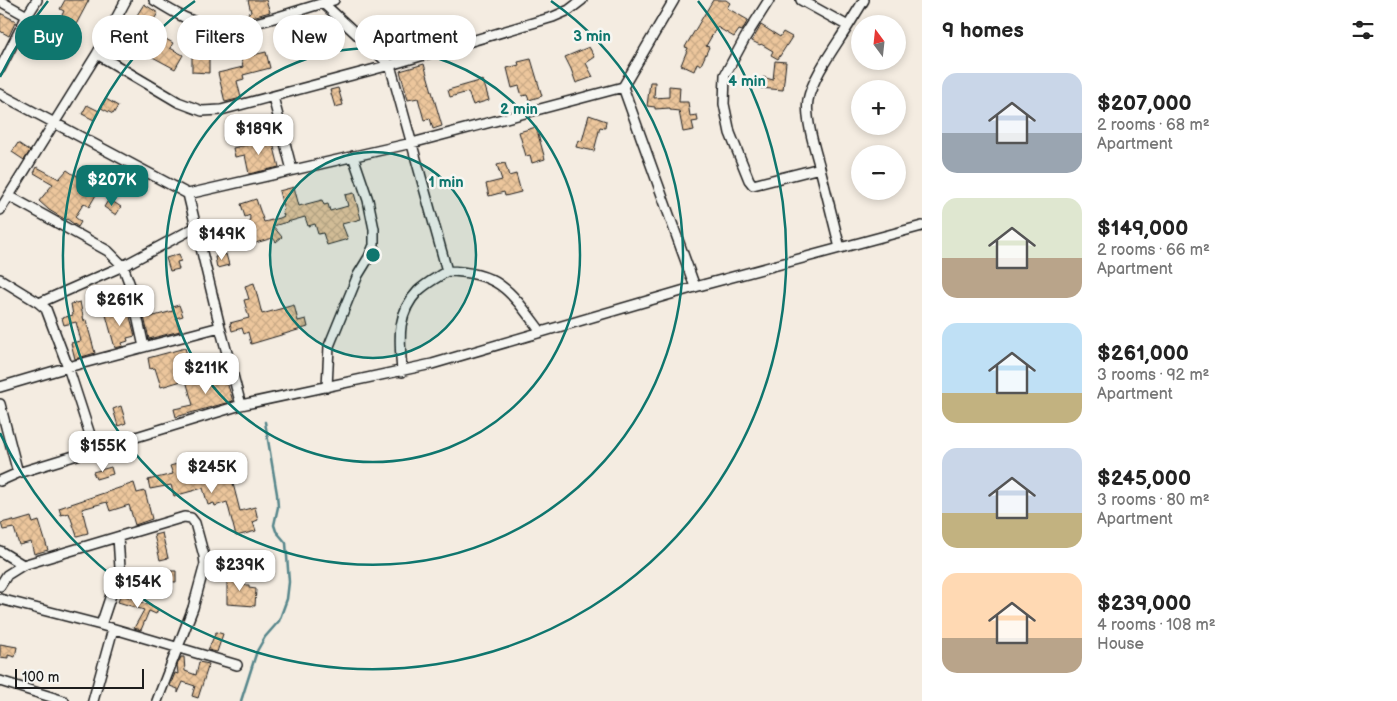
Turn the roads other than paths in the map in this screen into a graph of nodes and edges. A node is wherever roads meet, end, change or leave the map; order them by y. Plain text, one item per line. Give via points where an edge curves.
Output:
1 (37, 0) edge
2 (126, 0) edge
3 (154, 0) edge
4 (334, 0) edge
5 (582, 0) edge
6 (674, 0) edge
7 (770, 0) edge
8 (801, 0) edge
9 (864, 0) edge
10 (0, 1) edge
11 (323, 3) junction
12 (25, 15) edge
13 (28, 15) edge
14 (118, 15) edge
15 (848, 26) junction
16 (15, 39) edge
17 (94, 60) edge
18 (108, 60) edge
19 (390, 65) junction
20 (0, 68) edge
21 (623, 87) junction
22 (0, 94) edge
23 (273, 97) junction
24 (54, 123) junction
25 (412, 143) junction
26 (353, 156) junction
27 (820, 168) junction
28 (292, 170) junction
29 (188, 194) junction
30 (9, 196) junction
31 (0, 210) edge
32 (922, 226) edge
33 (196, 227) junction
34 (840, 248) junction
35 (123, 266) junction
36 (447, 271) junction
37 (0, 279) edge
38 (695, 286) junction
39 (39, 303) junction
40 (220, 327) junction
41 (541, 332) junction
42 (144, 347) junction
43 (68, 367) junction
44 (402, 372) junction
45 (0, 387) edge
46 (327, 387) junction
47 (0, 404) edge
48 (241, 405) junction
49 (95, 450) junction
50 (18, 473) junction
51 (0, 481) edge
52 (118, 537) junction
53 (0, 551) edge
54 (23, 565) junction
55 (0, 586) edge
56 (0, 599) edge
57 (101, 625) junction
58 (113, 629) junction
59 (179, 648) junction
60 (237, 665) dead end
61 (0, 681) edge
62 (64, 701) edge
63 (93, 701) edge
64 (157, 701) edge

1 - 13 street
2 - 14 street
3 - 11 street via 176,14 216,26 241,26
4 - 11 street
5 - 19 street via 553,17
6 - 21 street
7 - 27 street via 726,75 724,104 730,133 753,185
8 - 15 street
9 - 15 street
10 - 12 street
11 - 19 street
15 - 27 street via 818,76 808,101 810,129
16 - 20 street
17 - 24 street
18 - 23 street via 178,102 202,111 221,110
19 - 23 street
19 - 25 street
21 - 25 street
21 - 38 street
22 - 24 street
23 - 28 street
24 - 29 street
24 - 30 street
25 - 26 street
25 - 36 street
26 - 28 street
26 - 46 street via 368,200 374,245 329,346
27 - 34 street
28 - 29 street
29 - 33 street
30 - 31 street
30 - 35 street via 108,251
32 - 34 street
33 - 35 street
33 - 40 street
34 - 38 street
35 - 39 street
35 - 42 street
36 - 41 street via 467,271 492,278 506,289
36 - 44 street via 419,291 407,307 400,323
37 - 39 street
38 - 41 street
39 - 43 street via 50,316
40 - 42 street
40 - 48 street
41 - 44 street
42 - 43 street
43 - 45 street
43 - 49 street
44 - 46 street
46 - 48 street
47 - 50 street
48 - 49 street
49 - 50 street
50 - 51 street
52 - 54 street
52 - 57 street via 120,568
52 - 59 street via 184,517 195,523 205,564
53 - 54 street
54 - 55 street via 7,575
56 - 57 street
57 - 58 street
58 - 59 street
58 - 63 street
59 - 60 street
59 - 64 street
61 - 62 street

